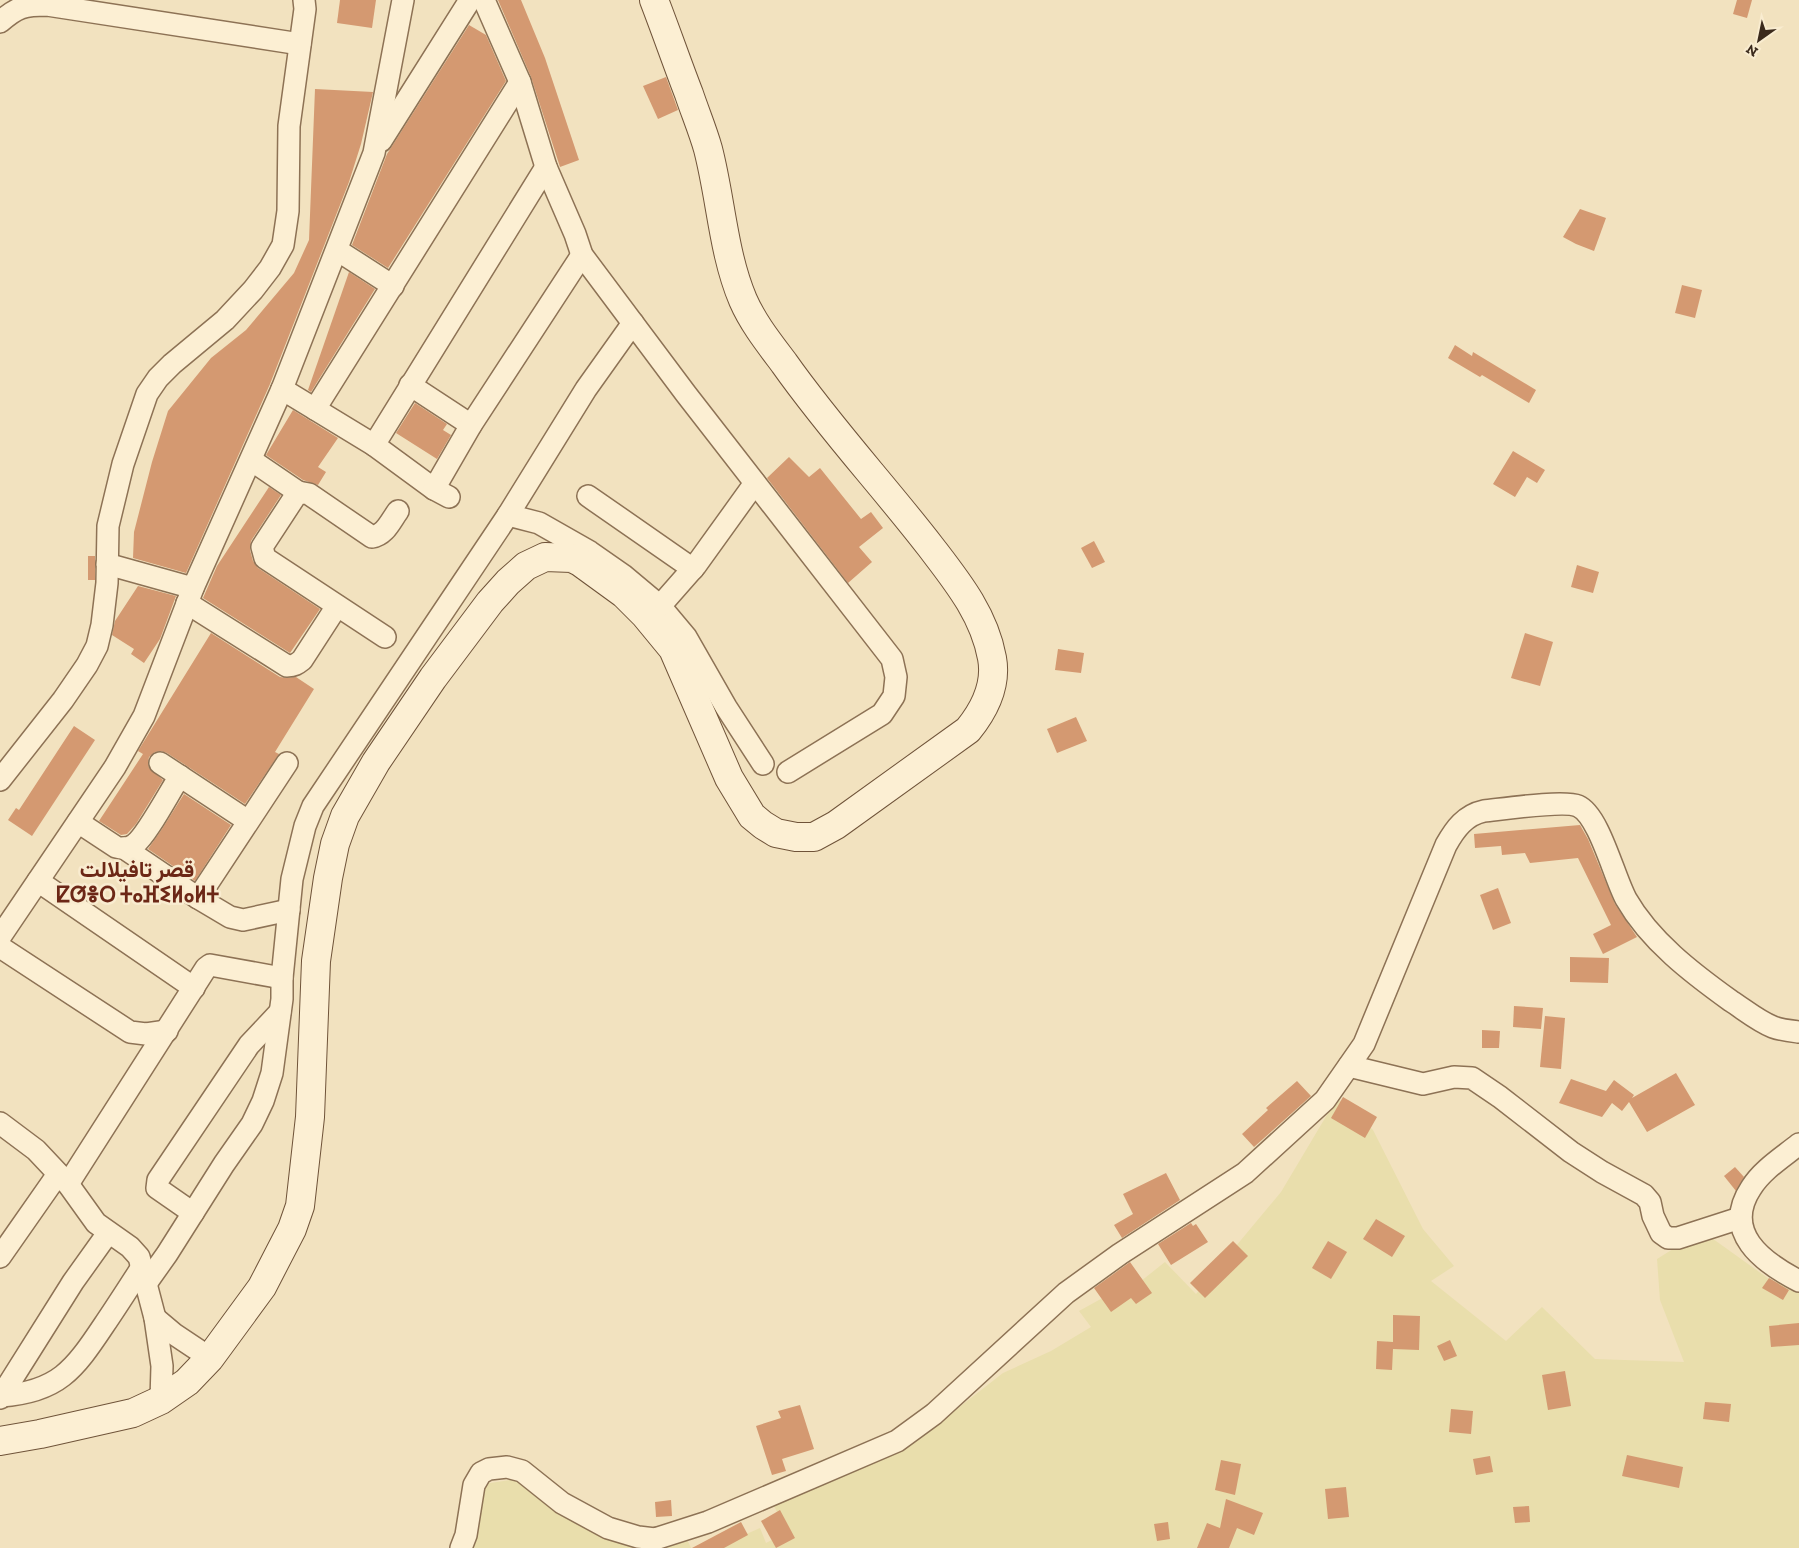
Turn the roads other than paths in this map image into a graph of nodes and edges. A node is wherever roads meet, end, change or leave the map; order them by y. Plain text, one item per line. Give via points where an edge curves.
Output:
1 (304, 0) edge
2 (403, 0) edge
3 (470, 0) edge
4 (484, 0) edge
5 (654, 0) edge
6 (0, 22) edge
7 (300, 44) junction
8 (520, 82) junction
9 (374, 153) junction
10 (546, 167) junction
11 (337, 250) junction
12 (582, 254) junction
13 (393, 286) junction
14 (633, 323) junction
15 (410, 384) junction
16 (282, 389) junction
17 (315, 409) junction
18 (471, 425) junction
19 (374, 444) junction
20 (251, 460) junction
21 (756, 483) junction
22 (298, 492) junction
23 (588, 496) dead end
24 (398, 512) dead end
25 (508, 515) junction
26 (107, 564) junction
27 (692, 569) junction
28 (190, 596) junction
29 (337, 606) junction
30 (660, 606) junction
31 (385, 637) dead end
32 (160, 763) dead end
33 (287, 763) dead end
34 (763, 764) dead end
35 (788, 772) dead end
36 (180, 776) junction
37 (0, 780) edge
38 (248, 821) junction
39 (78, 822) junction
40 (124, 848) junction
41 (38, 881) junction
42 (198, 898) junction
43 (289, 910) junction
44 (0, 937) edge
45 (0, 947) edge
46 (282, 978) junction
47 (194, 988) junction
48 (280, 1012) junction
49 (167, 1031) junction
50 (1799, 1032) edge
51 (1348, 1066) junction
52 (0, 1122) edge
53 (1799, 1144) edge
54 (63, 1179) junction
55 (193, 1213) junction
56 (1740, 1218) junction
57 (108, 1233) junction
58 (0, 1257) edge
59 (1772, 1265) junction
60 (144, 1276) junction
61 (1799, 1281) edge
62 (1799, 1290) edge
63 (155, 1318) junction
64 (210, 1358) junction
65 (1, 1397) edge
66 (161, 1400) junction
67 (0, 1442) edge
68 (461, 1548) edge

1 - 7 street
2 - 9 street
3 - 9 street
4 - 8 street
5 - 64 main road via 706,143 733,270 743,301 798,384 959,583 983,627 992,659 990,694 981,714 968,730 836,825 814,836 796,837 776,832 752,816 729,778 673,649 645,615 624,594 572,558 545,558 526,566 495,596 439,670 376,762 344,816 328,878 316,961 310,1118 300,1206 292,1230 262,1287
6 - 7 street via 15,9 47,5
7 - 26 street via 289,126 288,211 283,245 253,290 225,320 172,364 147,394 123,464 108,526
8 - 10 street
8 - 13 street
9 - 11 street
10 - 12 street
10 - 15 street
11 - 13 street
11 - 16 street
12 - 14 street
12 - 18 street
13 - 17 street
14 - 21 street
14 - 25 street via 586,389
15 - 18 street
15 - 19 street
16 - 17 street
16 - 20 street
17 - 19 street
18 - 19 street via 442,493
20 - 22 street
20 - 28 street
21 - 27 street
21 - 35 street via 892,659 896,677 894,696 882,714
22 - 24 street via 309,494 372,537 383,532
22 - 29 street via 262,551 265,558
23 - 27 street
25 - 30 street via 539,523 590,552
25 - 43 street via 313,806 292,879
26 - 28 street
26 - 37 street via 102,625 93,655 63,700
27 - 30 street
28 - 29 street via 283,663 292,666 302,660
28 - 39 street via 144,716
29 - 31 street
30 - 34 street via 686,637
32 - 36 street
33 - 38 street
36 - 38 street
36 - 40 street via 141,838
38 - 42 street
39 - 40 street via 113,845
39 - 41 street
40 - 42 street
41 - 44 street
41 - 47 street
42 - 43 street via 230,917 243,920
43 - 46 street
45 - 49 street via 130,1032
46 - 47 street via 210,965
46 - 48 street
47 - 49 street
48 - 55 street via 272,1073 263,1101 252,1124
48 - 55 street via 249,1045 158,1180 157,1188
49 - 54 street
50 - 51 street via 1776,1028 1744,1010 1703,980 1656,938 1626,898 1589,814 1577,805 1557,804 1473,813 1457,828 1436,867 1364,1044
51 - 56 street via 1423,1084 1454,1077 1472,1078 1571,1152 1644,1195 1650,1202 1661,1233 1668,1238 1678,1238
51 - 68 street via 1325,1100 1245,1173 1066,1293 934,1414 897,1441 708,1522 655,1538 638,1537 608,1528 562,1502 522,1471 507,1467 489,1469 481,1473 474,1485
52 - 54 street via 36,1150
53 - 56 street via 1752,1186
54 - 57 street via 96,1224
54 - 58 street
55 - 60 street via 167,1254
56 - 59 street via 1749,1243
57 - 60 street via 139,1257
57 - 65 street via 73,1282
59 - 61 street
59 - 62 street
60 - 63 street
60 - 65 street via 82,1359 65,1376 37,1391
63 - 64 street
63 - 66 street via 162,1366
64 - 66 main road via 187,1382
66 - 67 main road via 133,1413

